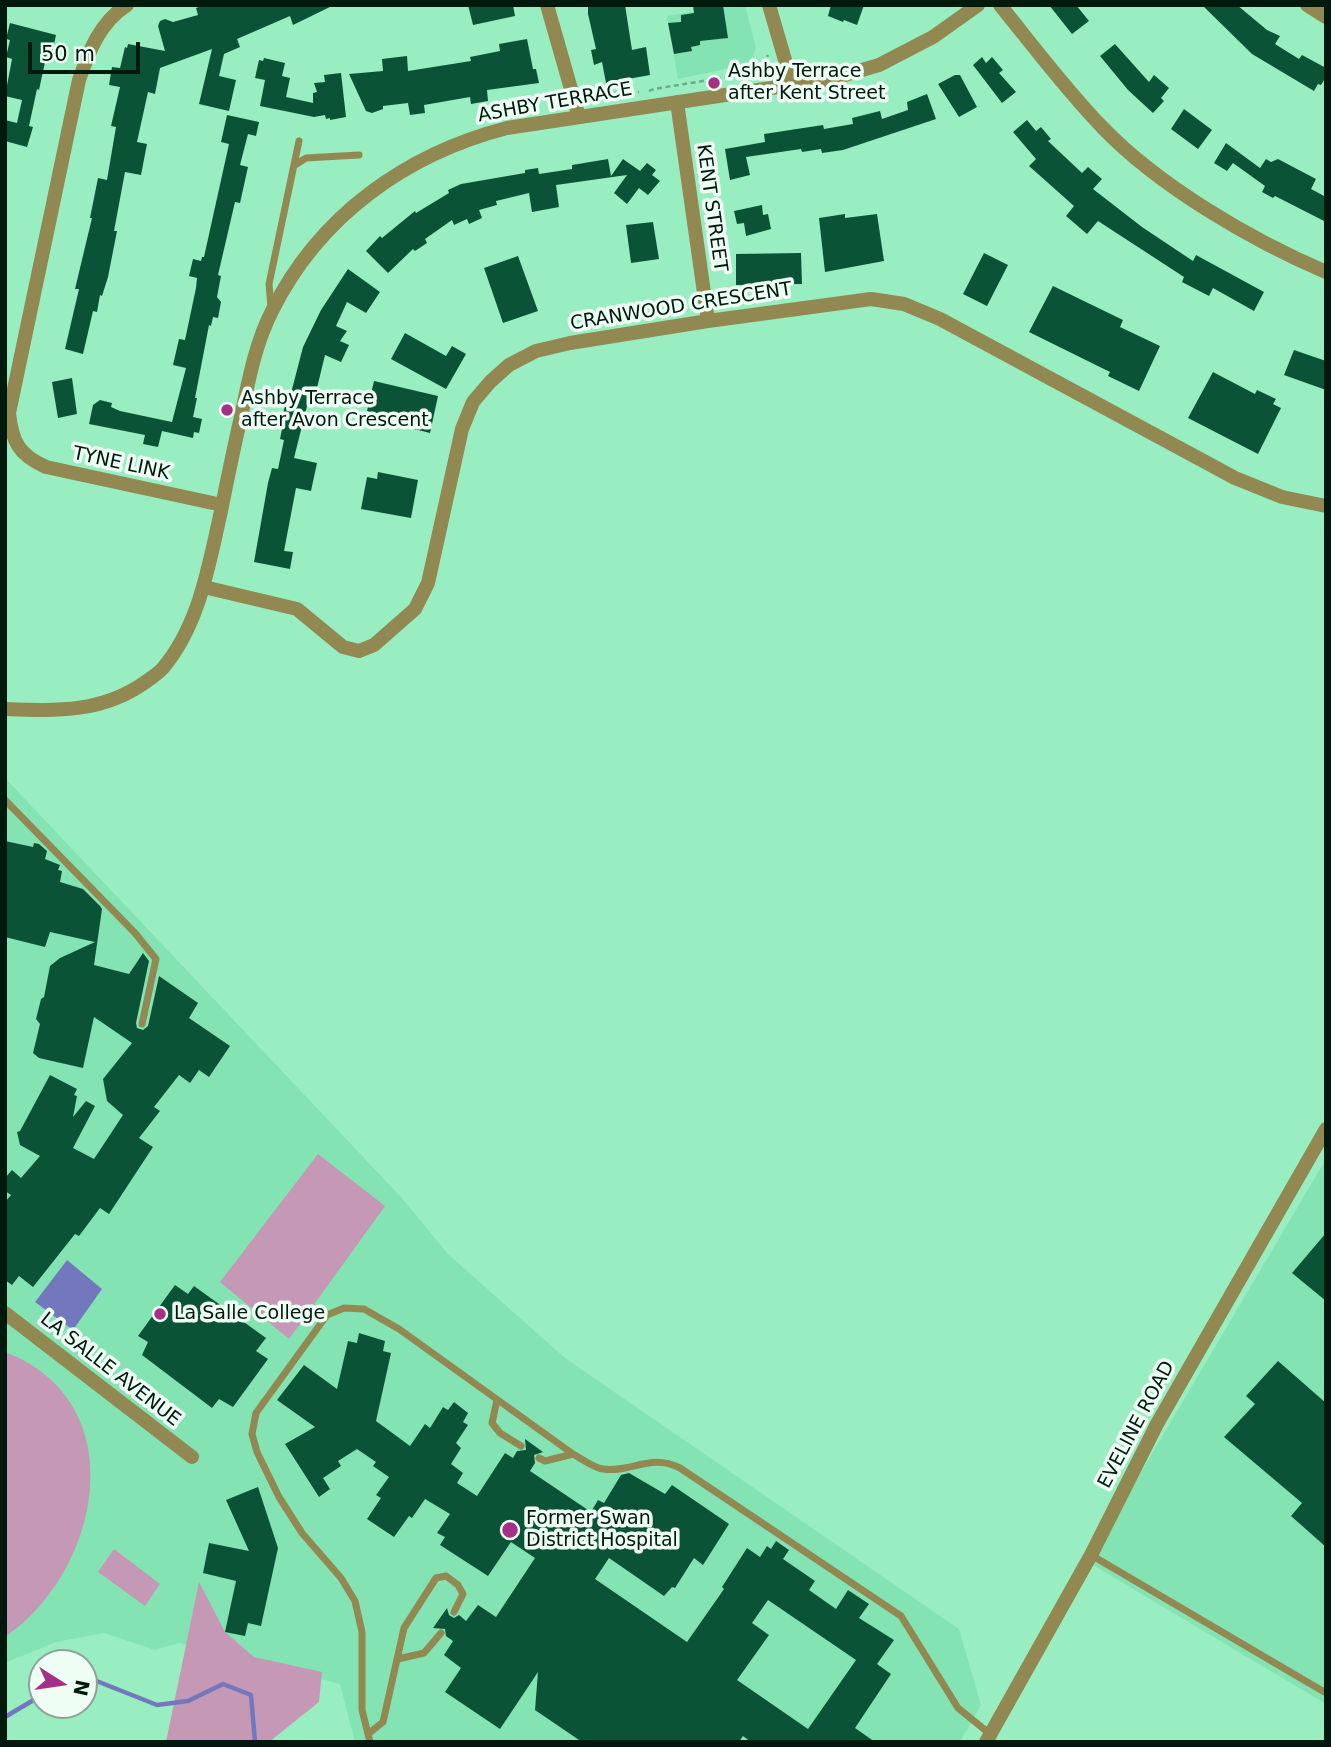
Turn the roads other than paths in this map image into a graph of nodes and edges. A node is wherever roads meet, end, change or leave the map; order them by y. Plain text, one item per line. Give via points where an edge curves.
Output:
1 (127, 5) edge
2 (547, 5) edge
3 (769, 5) edge
4 (978, 5) edge
5 (1000, 5) edge
6 (1307, 5) edge
7 (1326, 17) edge
8 (792, 84) junction
9 (677, 102) junction
10 (579, 117) junction
11 (299, 141) dead end
12 (359, 156) dead end
13 (295, 165) junction
14 (1326, 272) edge
15 (271, 312) junction
16 (708, 321) junction
17 (222, 505) junction
18 (1326, 506) edge
19 (204, 587) junction
20 (5, 709) edge
21 (5, 800) edge
22 (142, 1024) dead end
23 (1326, 1129) edge
24 (5, 1313) edge
25 (498, 1400) junction
26 (521, 1446) dead end
27 (573, 1454) junction
28 (192, 1457) dead end
29 (539, 1458) dead end
30 (1091, 1555) junction
31 (454, 1612) dead end
32 (441, 1633) dead end
33 (398, 1659) junction
34 (1326, 1693) edge
35 (369, 1738) edge
36 (988, 1738) edge

1 - 17 street, TYNE LINK via 102,28 79,80 9,413 11,432 19,449 46,467
2 - 10 street
3 - 8 street
4 - 8 street, ASHBY TERRACE via 933,37 879,65
5 - 14 street via 1104,130 1134,156 1199,204
6 - 7 street
8 - 9 street, ASHBY TERRACE
9 - 10 street, ASHBY TERRACE
9 - 16 street, KENT STREET
10 - 15 street, ASHBY TERRACE via 476,136 396,175 370,192 319,239
11 - 13 lane
12 - 13 lane via 306,158
13 - 15 lane via 269,284
15 - 17 street, ASHBY TERRACE via 249,379
16 - 18 street, CRANWOOD CRESCENT via 871,299 904,304 1235,478 1282,497
16 - 19 street, CRANWOOD CRESCENT via 536,351 489,382 473,401 462,429 428,583 415,609 374,645 359,651 343,647 297,609
17 - 19 street, ASHBY TERRACE
19 - 20 street, ASHBY TERRACE via 188,631 162,669 130,693 84,709
21 - 22 lane via 156,959
23 - 30 street, EVELINE ROAD via 1157,1424
24 - 28 street, LA SALLE AVENUE
25 - 26 lane via 492,1423
25 - 27 lane
25 - 35 lane via 399,1329 364,1309 344,1308 327,1315 256,1413 252,1434 279,1497 355,1601 362,1632 362,1710
27 - 29 lane via 545,1461
27 - 36 lane via 601,1469 667,1461 901,1616 958,1708
30 - 34 lane
30 - 36 street, EVELINE ROAD
31 - 33 lane via 463,1594 446,1576 436,1578 404,1628
32 - 33 lane via 424,1653
33 - 35 lane via 383,1722

